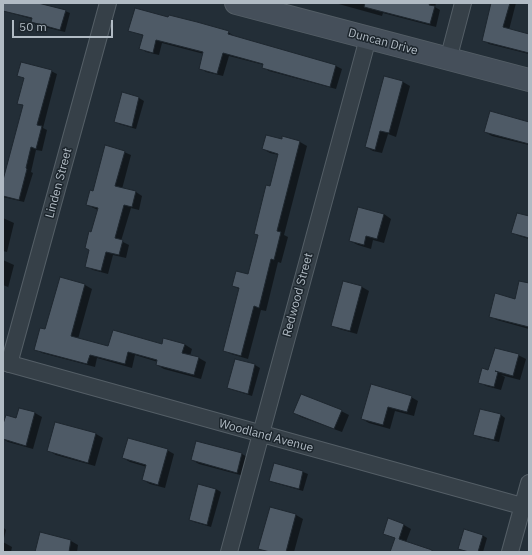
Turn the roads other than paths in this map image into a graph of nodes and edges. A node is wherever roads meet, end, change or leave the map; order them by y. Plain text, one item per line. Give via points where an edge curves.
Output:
1 (108, 3) edge
2 (236, 3) edge
3 (463, 3) edge
4 (368, 38) junction
5 (448, 60) junction
6 (529, 80) edge
7 (6, 363) edge
8 (260, 434) junction
9 (529, 483) edge
10 (526, 507) edge
11 (229, 552) edge
12 (510, 552) edge

1 - 7 street, Linden Street
2 - 4 street, Duncan Drive
3 - 5 street
4 - 5 street, Duncan Drive
4 - 8 street, Redwood Street
5 - 6 street, Duncan Drive
7 - 8 street, Woodland Avenue
8 - 10 street, Woodland Avenue
8 - 11 street, Redwood Street
9 - 10 street
10 - 12 street

